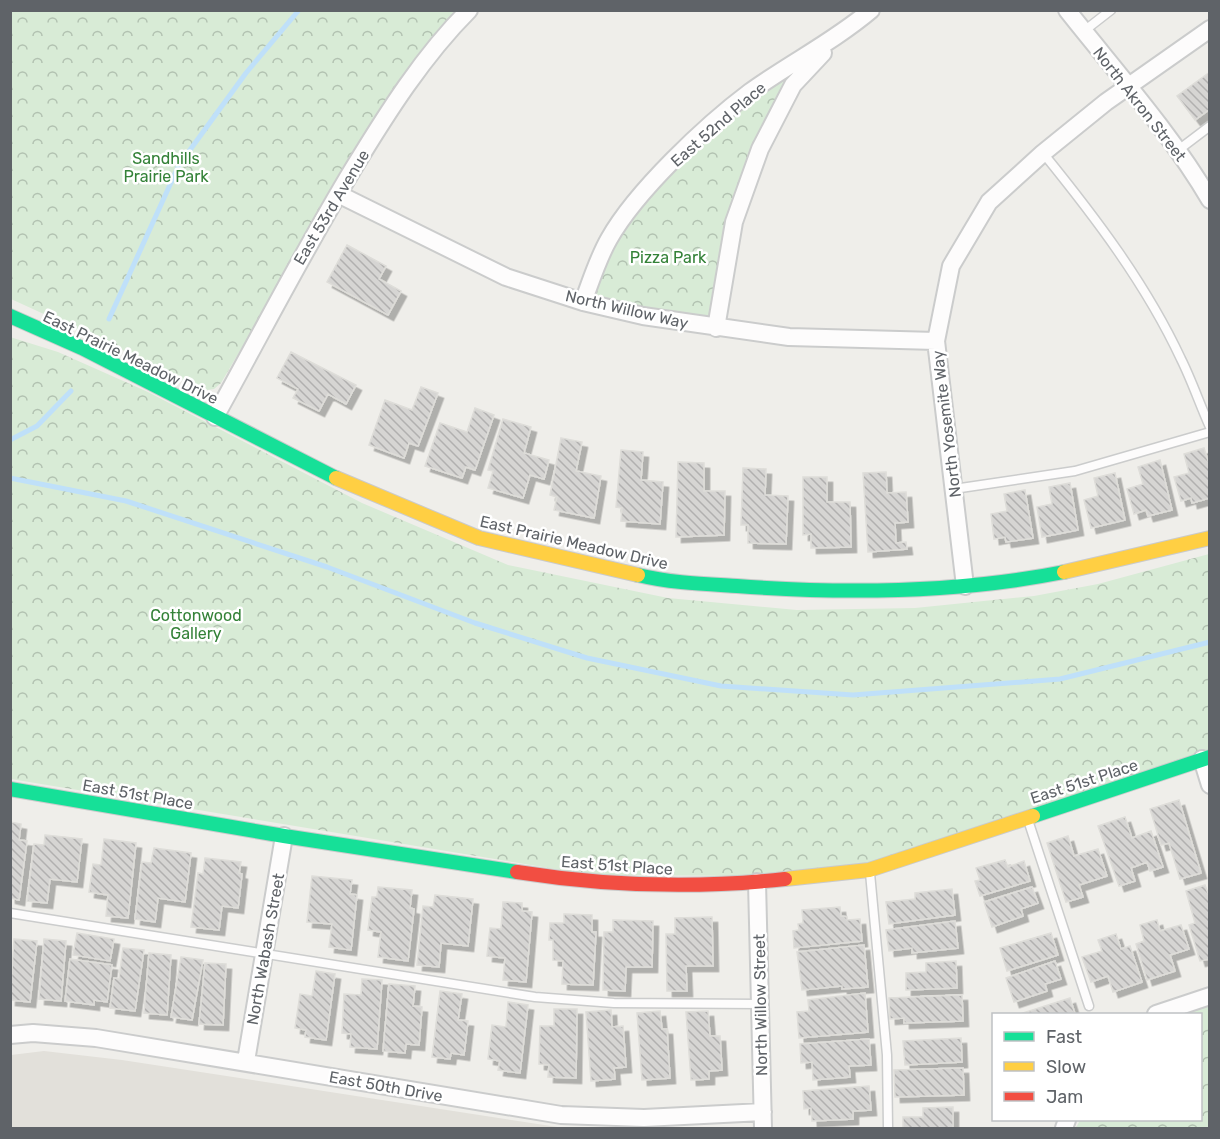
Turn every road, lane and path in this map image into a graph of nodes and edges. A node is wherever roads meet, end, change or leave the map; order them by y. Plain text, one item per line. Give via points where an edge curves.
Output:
1 (469, 10) edge
2 (871, 10) edge
3 (1067, 10) edge
4 (1111, 10) edge
5 (1209, 28) edge
6 (1084, 31) junction
7 (841, 35) junction
8 (1128, 86) junction
9 (1209, 126) edge
10 (1176, 151) junction
11 (1043, 153) junction
12 (338, 194) junction
13 (1209, 200) edge
14 (583, 302) junction
15 (10, 316) edge
16 (716, 328) junction
17 (936, 341) junction
18 (215, 417) junction
19 (1209, 427) edge
20 (1209, 432) edge
21 (954, 489) junction
22 (1209, 538) edge
23 (965, 586) junction
24 (1206, 758) edge
25 (1209, 785) edge
26 (10, 789) edge
27 (1027, 817) junction
28 (284, 836) junction
29 (869, 870) junction
30 (757, 882) junction
31 (10, 913) edge
32 (264, 954) junction
33 (1209, 996) edge
34 (760, 1004) junction
35 (1089, 1006) dead end
36 (1159, 1013) edge
37 (10, 1035) edge
38 (246, 1062) junction
39 (763, 1120) edge
40 (888, 1128) edge

1 - 12 street, East 53rd Avenue via 390,108
2 - 7 street, East 52nd Place
3 - 6 street, North Akron Street
4 - 6 lane
5 - 8 street, North Yosemite Way
6 - 8 street, North Akron Street
7 - 14 street, East 52nd Place via 750,92 679,153 609,239
7 - 16 street via 793,85 760,149 734,222
8 - 10 street, North Akron Street
8 - 11 street, North Yosemite Way
9 - 10 lane
10 - 13 street, North Akron Street
11 - 17 street, North Yosemite Way via 989,202 951,266
11 - 19 lane via 1140,284 1181,358
12 - 14 street, North Willow Way via 506,277
12 - 18 street, East 53rd Avenue
14 - 16 street, North Willow Way
15 - 18 street, East Prairie Meadow Drive via 82,348
16 - 17 street, North Willow Way via 789,337
17 - 21 street, North Yosemite Way
18 - 23 street, East Prairie Meadow Drive via 318,471 479,538 662,581 803,591
20 - 21 lane via 1075,471
21 - 23 street, North Yosemite Way
22 - 23 street, East Prairie Meadow Drive via 1105,564
24 - 25 street
24 - 27 street, East 51st Place
26 - 28 street, East 51st Place
27 - 29 street, East 51st Place
27 - 35 lane
28 - 30 street, East 51st Place via 570,880 662,886
28 - 32 street, North Wabash Street
29 - 30 street, East 51st Place
29 - 40 lane via 887,1055
30 - 34 street, North Willow Street
31 - 32 lane
32 - 34 lane via 535,997 614,1003
32 - 38 street, North Wabash Street
33 - 36 street
34 - 39 street, North Willow Street
37 - 38 street, East 50th Drive via 96,1038
38 - 39 street, East 50th Drive via 561,1115

